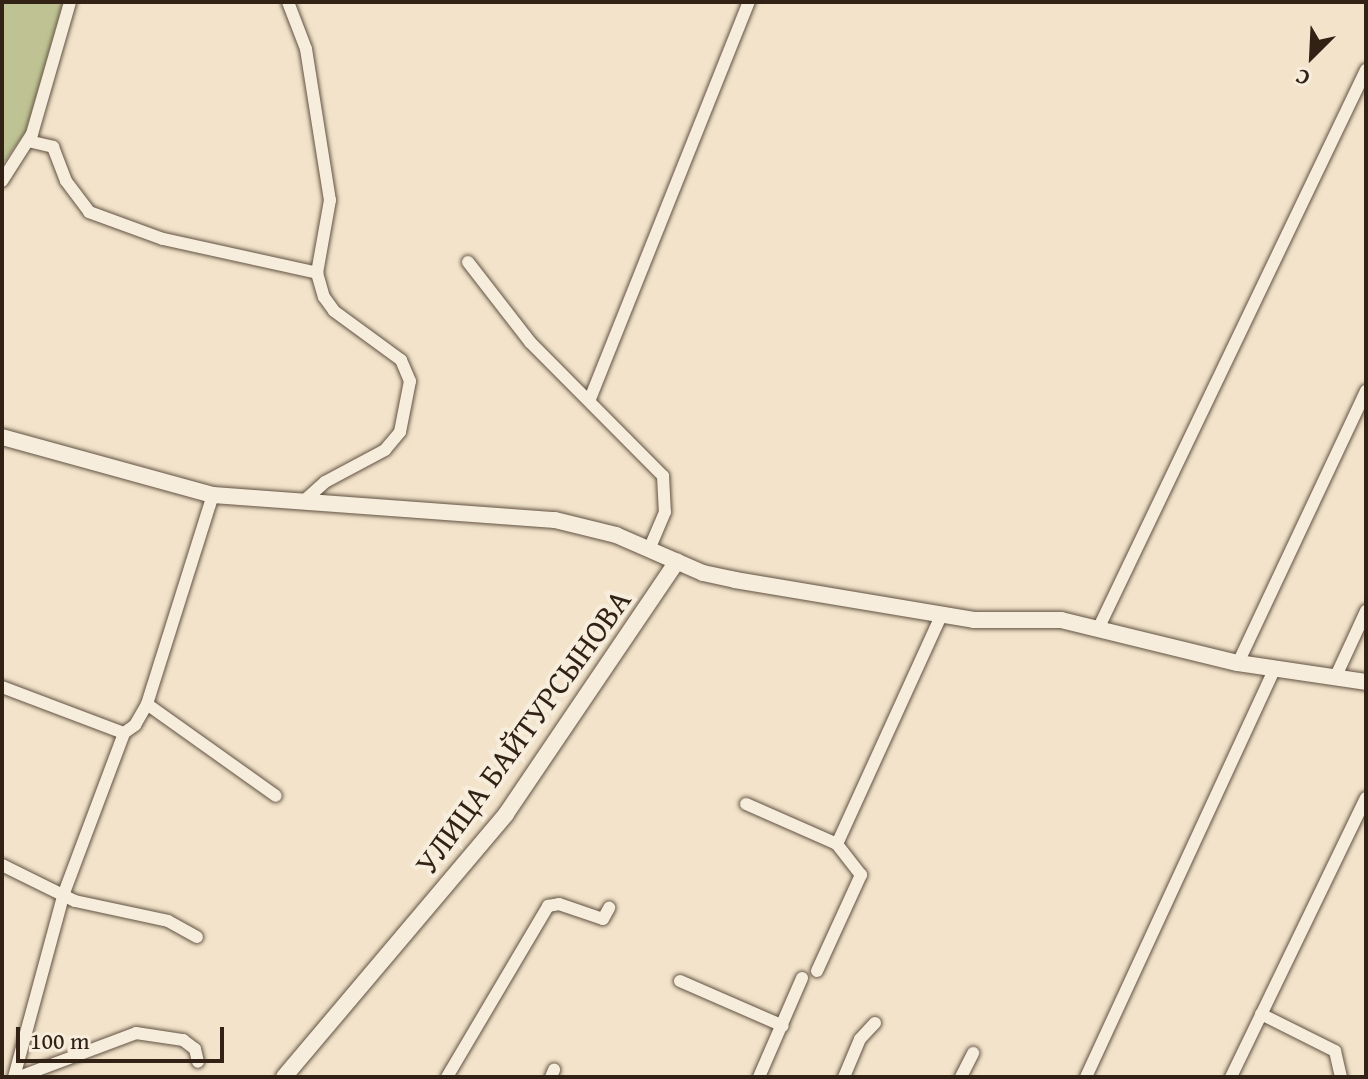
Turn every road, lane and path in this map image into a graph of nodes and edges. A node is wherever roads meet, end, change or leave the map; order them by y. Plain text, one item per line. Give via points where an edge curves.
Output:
1 (70, 2) edge
2 (288, 2) edge
3 (749, 2) edge
4 (1366, 70) edge
5 (28, 141) junction
6 (2, 181) edge
7 (468, 262) dead end
8 (317, 273) junction
9 (1366, 391) edge
10 (590, 399) junction
11 (2, 437) edge
12 (213, 495) junction
13 (306, 499) junction
14 (650, 548) junction
15 (677, 561) junction
16 (1366, 611) edge
17 (941, 616) junction
18 (1099, 627) junction
19 (1238, 663) junction
20 (1275, 668) junction
21 (1336, 676) junction
22 (1366, 682) edge
23 (2, 687) edge
24 (147, 704) junction
25 (124, 733) junction
26 (276, 796) dead end
27 (1366, 798) edge
28 (746, 804) dead end
29 (837, 844) junction
30 (2, 865) edge
31 (64, 893) junction
32 (609, 908) dead end
33 (197, 937) dead end
34 (817, 971) dead end
35 (802, 978) dead end
36 (680, 981) dead end
37 (1261, 1014) junction
38 (875, 1023) dead end
39 (783, 1026) junction
40 (973, 1053) dead end
41 (198, 1062) dead end
42 (17, 1077) edge
43 (284, 1077) edge
44 (447, 1077) edge
45 (759, 1077) edge
46 (844, 1077) edge
47 (961, 1077) edge
48 (1086, 1077) edge
49 (1231, 1077) edge
50 (1341, 1077) edge

1 - 5 street
2 - 8 street via 306,49 330,200
3 - 10 street
4 - 18 street
5 - 6 street
5 - 8 street via 53,147 66,181 89,212 163,239
7 - 10 street via 530,342
8 - 13 street via 334,311 401,360 410,381 400,432 385,450 325,482
9 - 19 street
10 - 14 street via 663,476 665,512
11 - 12 street
12 - 13 street via 268,503
12 - 24 street
13 - 14 street via 534,517 603,531
14 - 15 street
15 - 17 street via 724,578
15 - 43 street, УЛИЦА БАЙТУРСЫНОВА via 506,814
16 - 21 street
17 - 18 street
17 - 29 street
18 - 19 street
19 - 20 street
20 - 21 street
20 - 48 street
21 - 22 street
23 - 25 street
24 - 25 street
24 - 26 street
25 - 31 street
27 - 37 street
28 - 29 street
29 - 34 street via 861,875
30 - 31 street
31 - 33 street via 90,905 168,921
31 - 42 street
32 - 44 street via 603,919 559,904 548,906
35 - 39 street
36 - 39 street
37 - 49 street
37 - 50 street via 1335,1051
38 - 46 street via 860,1039
39 - 45 street
40 - 47 street
41 - 42 street via 195,1049 183,1040 136,1033

